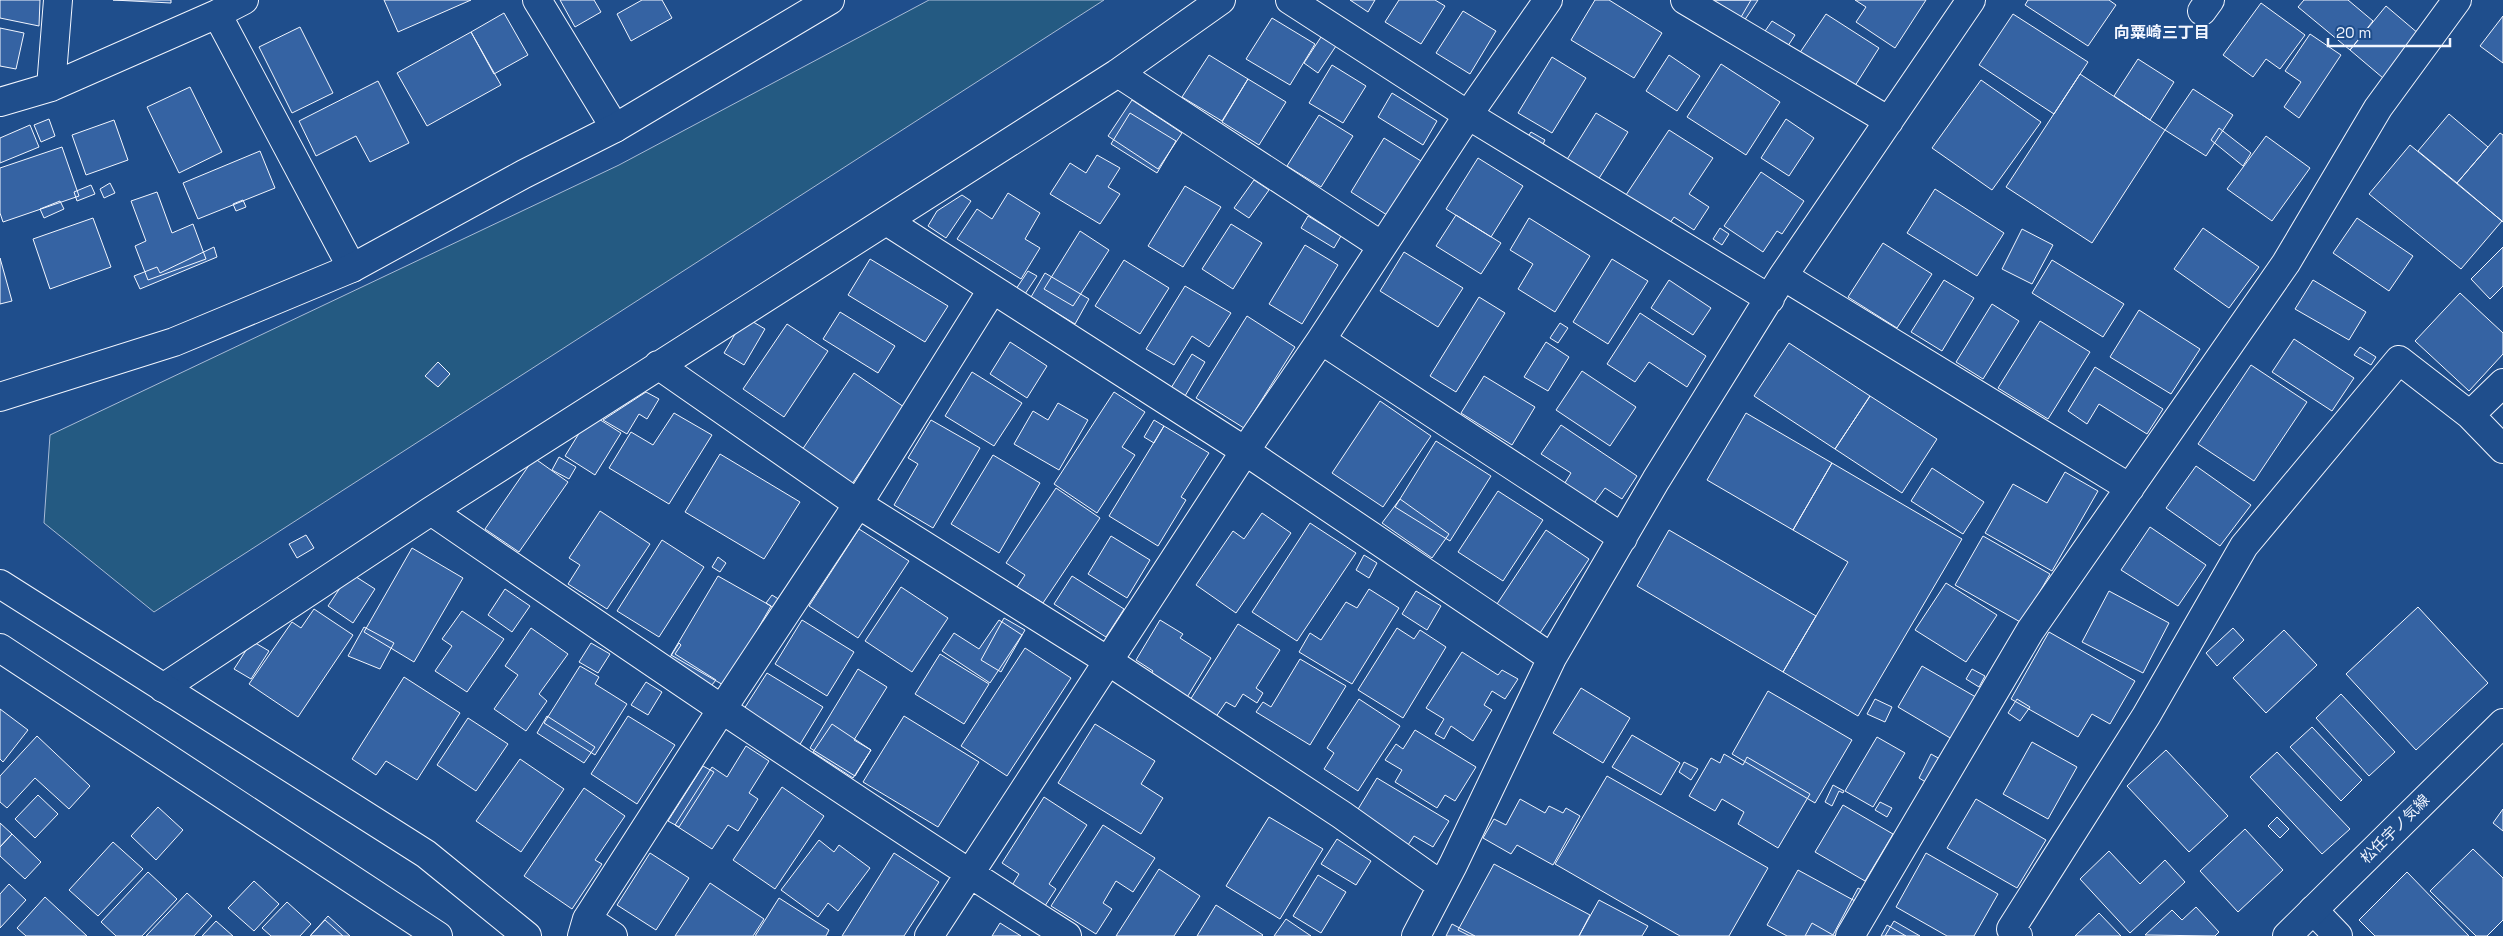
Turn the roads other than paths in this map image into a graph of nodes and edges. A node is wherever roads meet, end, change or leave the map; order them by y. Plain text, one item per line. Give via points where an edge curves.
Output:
1 (58, 0) edge
2 (244, 0) edge
3 (537, 0) edge
4 (830, 0) edge
5 (1221, 0) edge
6 (1290, 0) edge
7 (1548, 0) edge
8 (1685, 0) edge
9 (1971, 0) edge
10 (2457, 0) edge
11 (217, 14) junction
12 (1118, 73) junction
13 (51, 87) junction
14 (0, 102) edge
15 (1468, 115) junction
16 (1889, 121) junction
17 (615, 128) junction
18 (888, 222) junction
19 (1382, 246) junction
20 (352, 268) junction
21 (1783, 276) junction
22 (992, 290) junction
23 (1770, 299) junction
24 (1321, 340) junction
25 (658, 365) junction
26 (2503, 383) edge
27 (0, 397) edge
28 (2470, 415) junction
29 (2503, 449) edge
30 (1245, 451) junction
31 (2130, 488) junction
32 (858, 504) junction
33 (431, 511) junction
34 (1623, 538) junction
35 (0, 584) edge
36 (0, 648) edge
37 (1552, 658) junction
38 (1108, 661) junction
39 (164, 688) junction
40 (722, 710) junction
41 (2503, 723) edge
42 (969, 874) junction
43 (1442, 886) junction
44 (2313, 910) junction
45 (585, 927) edge
46 (438, 936) edge
47 (527, 936) edge
48 (613, 936) edge
49 (929, 936) edge
50 (1067, 936) edge
51 (1416, 936) edge
52 (1850, 936) edge
53 (2018, 936) edge
54 (2287, 936) edge
55 (2338, 936) edge

1 - 13 street
2 - 11 street
3 - 17 street
4 - 17 street
5 - 12 street
6 - 15 street
7 - 15 street
8 - 16 street
9 - 16 street
10 - 31 street via 2378,108 2286,263
11 - 13 street
11 - 20 street
12 - 18 street
12 - 19 street
13 - 14 street
15 - 19 street
15 - 23 street
16 - 21 street
17 - 20 street
18 - 22 street
18 - 25 street
19 - 24 street
20 - 27 street via 174,342
21 - 23 street
21 - 31 street
22 - 30 street
22 - 32 street
23 - 34 street
24 - 30 street
24 - 34 street
25 - 32 street
25 - 33 street
26 - 28 street
28 - 29 street
28 - 53 street via 2399,360 2244,546 2146,716 2012,929
30 - 37 street
30 - 38 street
31 - 52 street via 2030,631
32 - 38 street
32 - 40 street
33 - 39 street
33 - 40 street
34 - 37 street
35 - 39 street
36 - 46 street
37 - 43 street
38 - 42 street
38 - 43 street via 1342,815
39 - 47 street via 426,854
40 - 42 street
40 - 45 street
41 - 44 street, 松任宇ノ気線
42 - 49 street
42 - 50 street
43 - 51 street
44 - 54 street, 松任宇ノ気線
44 - 55 street
45 - 48 street

